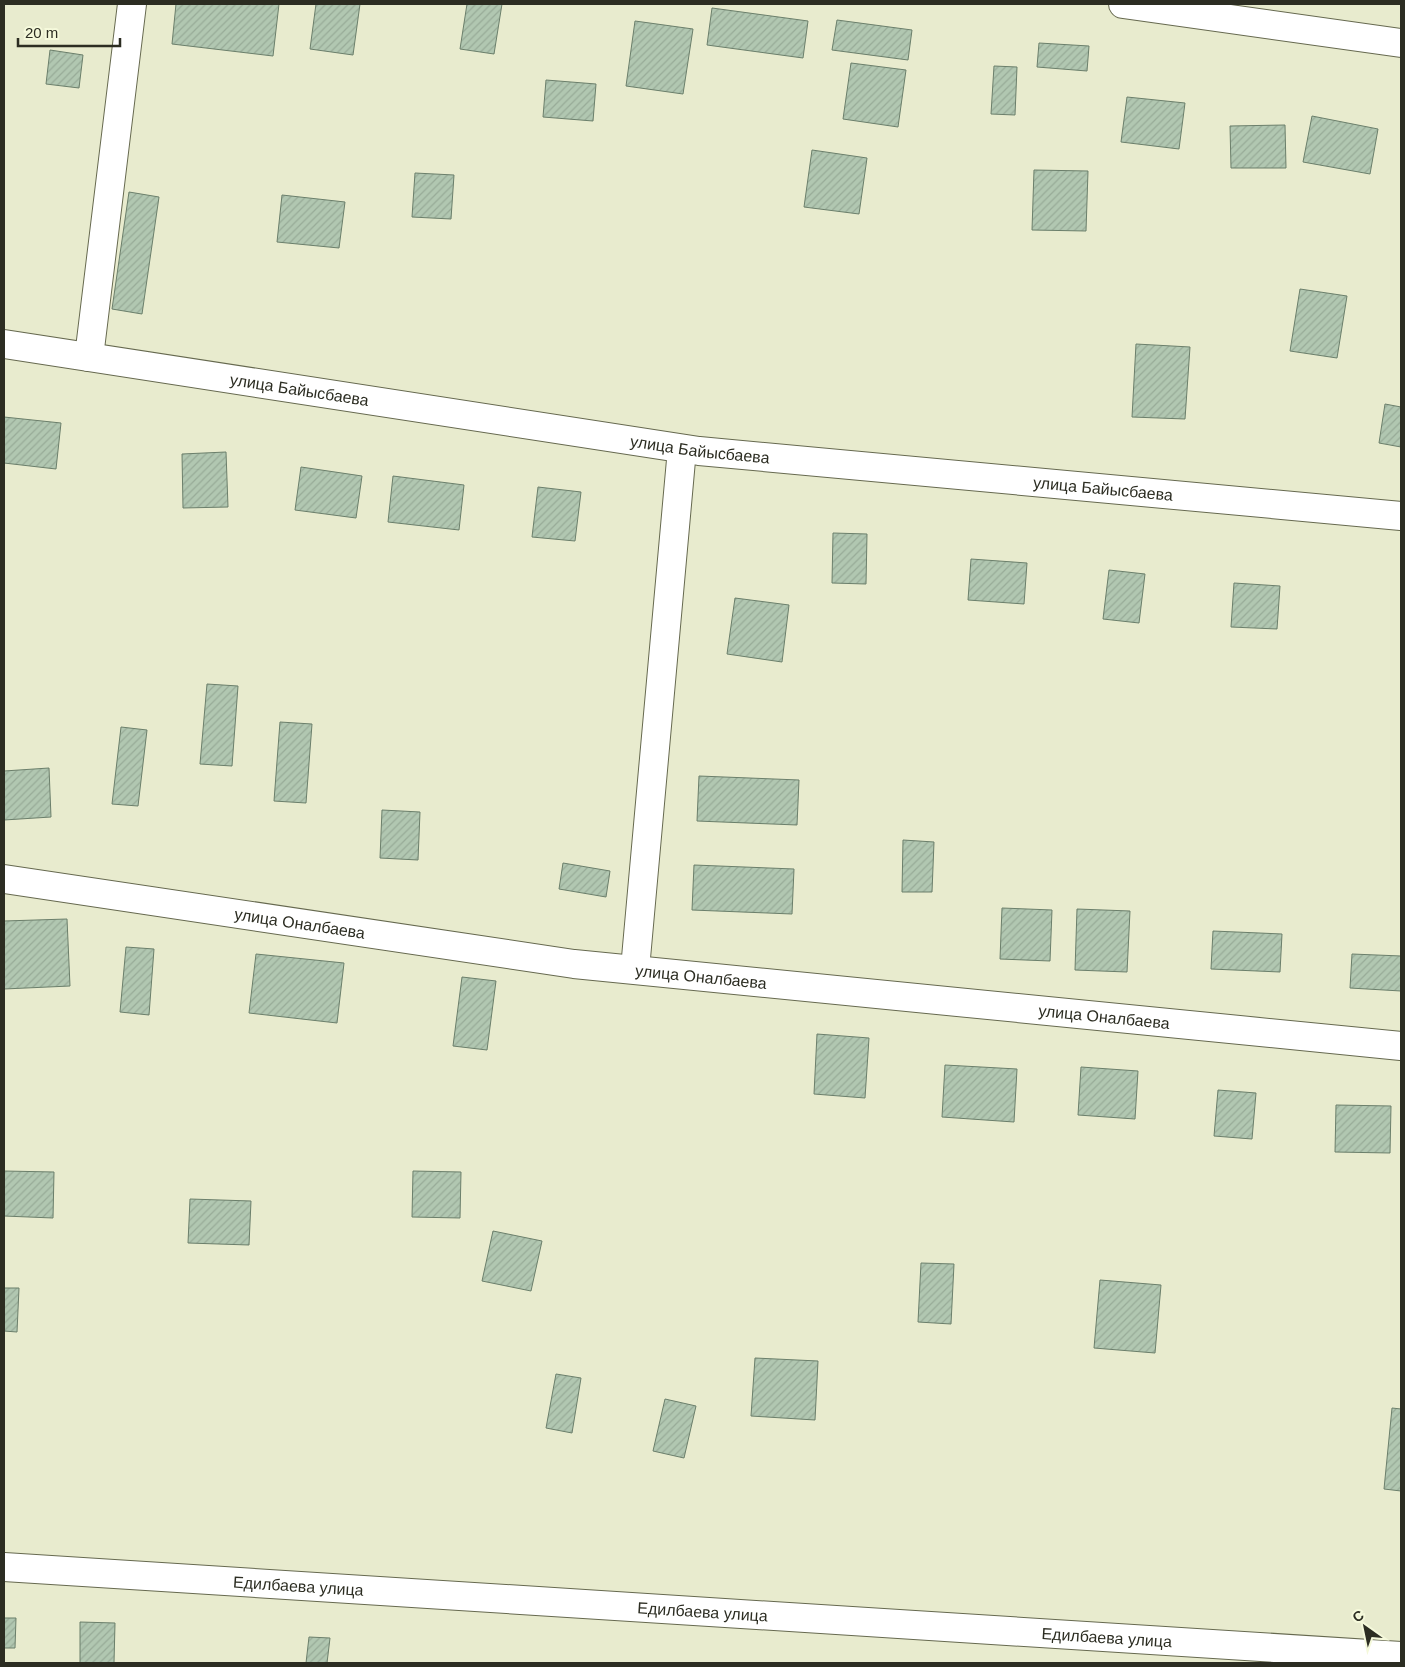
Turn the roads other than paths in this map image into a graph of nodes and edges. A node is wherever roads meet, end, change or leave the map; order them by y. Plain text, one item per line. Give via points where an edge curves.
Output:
1 (132, 4) edge
2 (1123, 4) edge
3 (1401, 43) edge
4 (4, 344) edge
5 (89, 357) junction
6 (682, 449) junction
7 (1401, 516) edge
8 (4, 879) edge
9 (635, 970) junction
10 (1401, 1046) edge
11 (4, 1567) edge
12 (1243, 1655) edge
13 (1401, 1656) edge

1 - 5 street
2 - 3 street
4 - 5 street, улица Байысбаева
5 - 6 street, улица Байысбаева
6 - 7 street, улица Байысбаева
6 - 9 street
8 - 9 street, улица Оналбаева
9 - 10 street, улица Оналбаева
11 - 12 street, Едилбаева улица
12 - 13 street, Едилбаева улица

